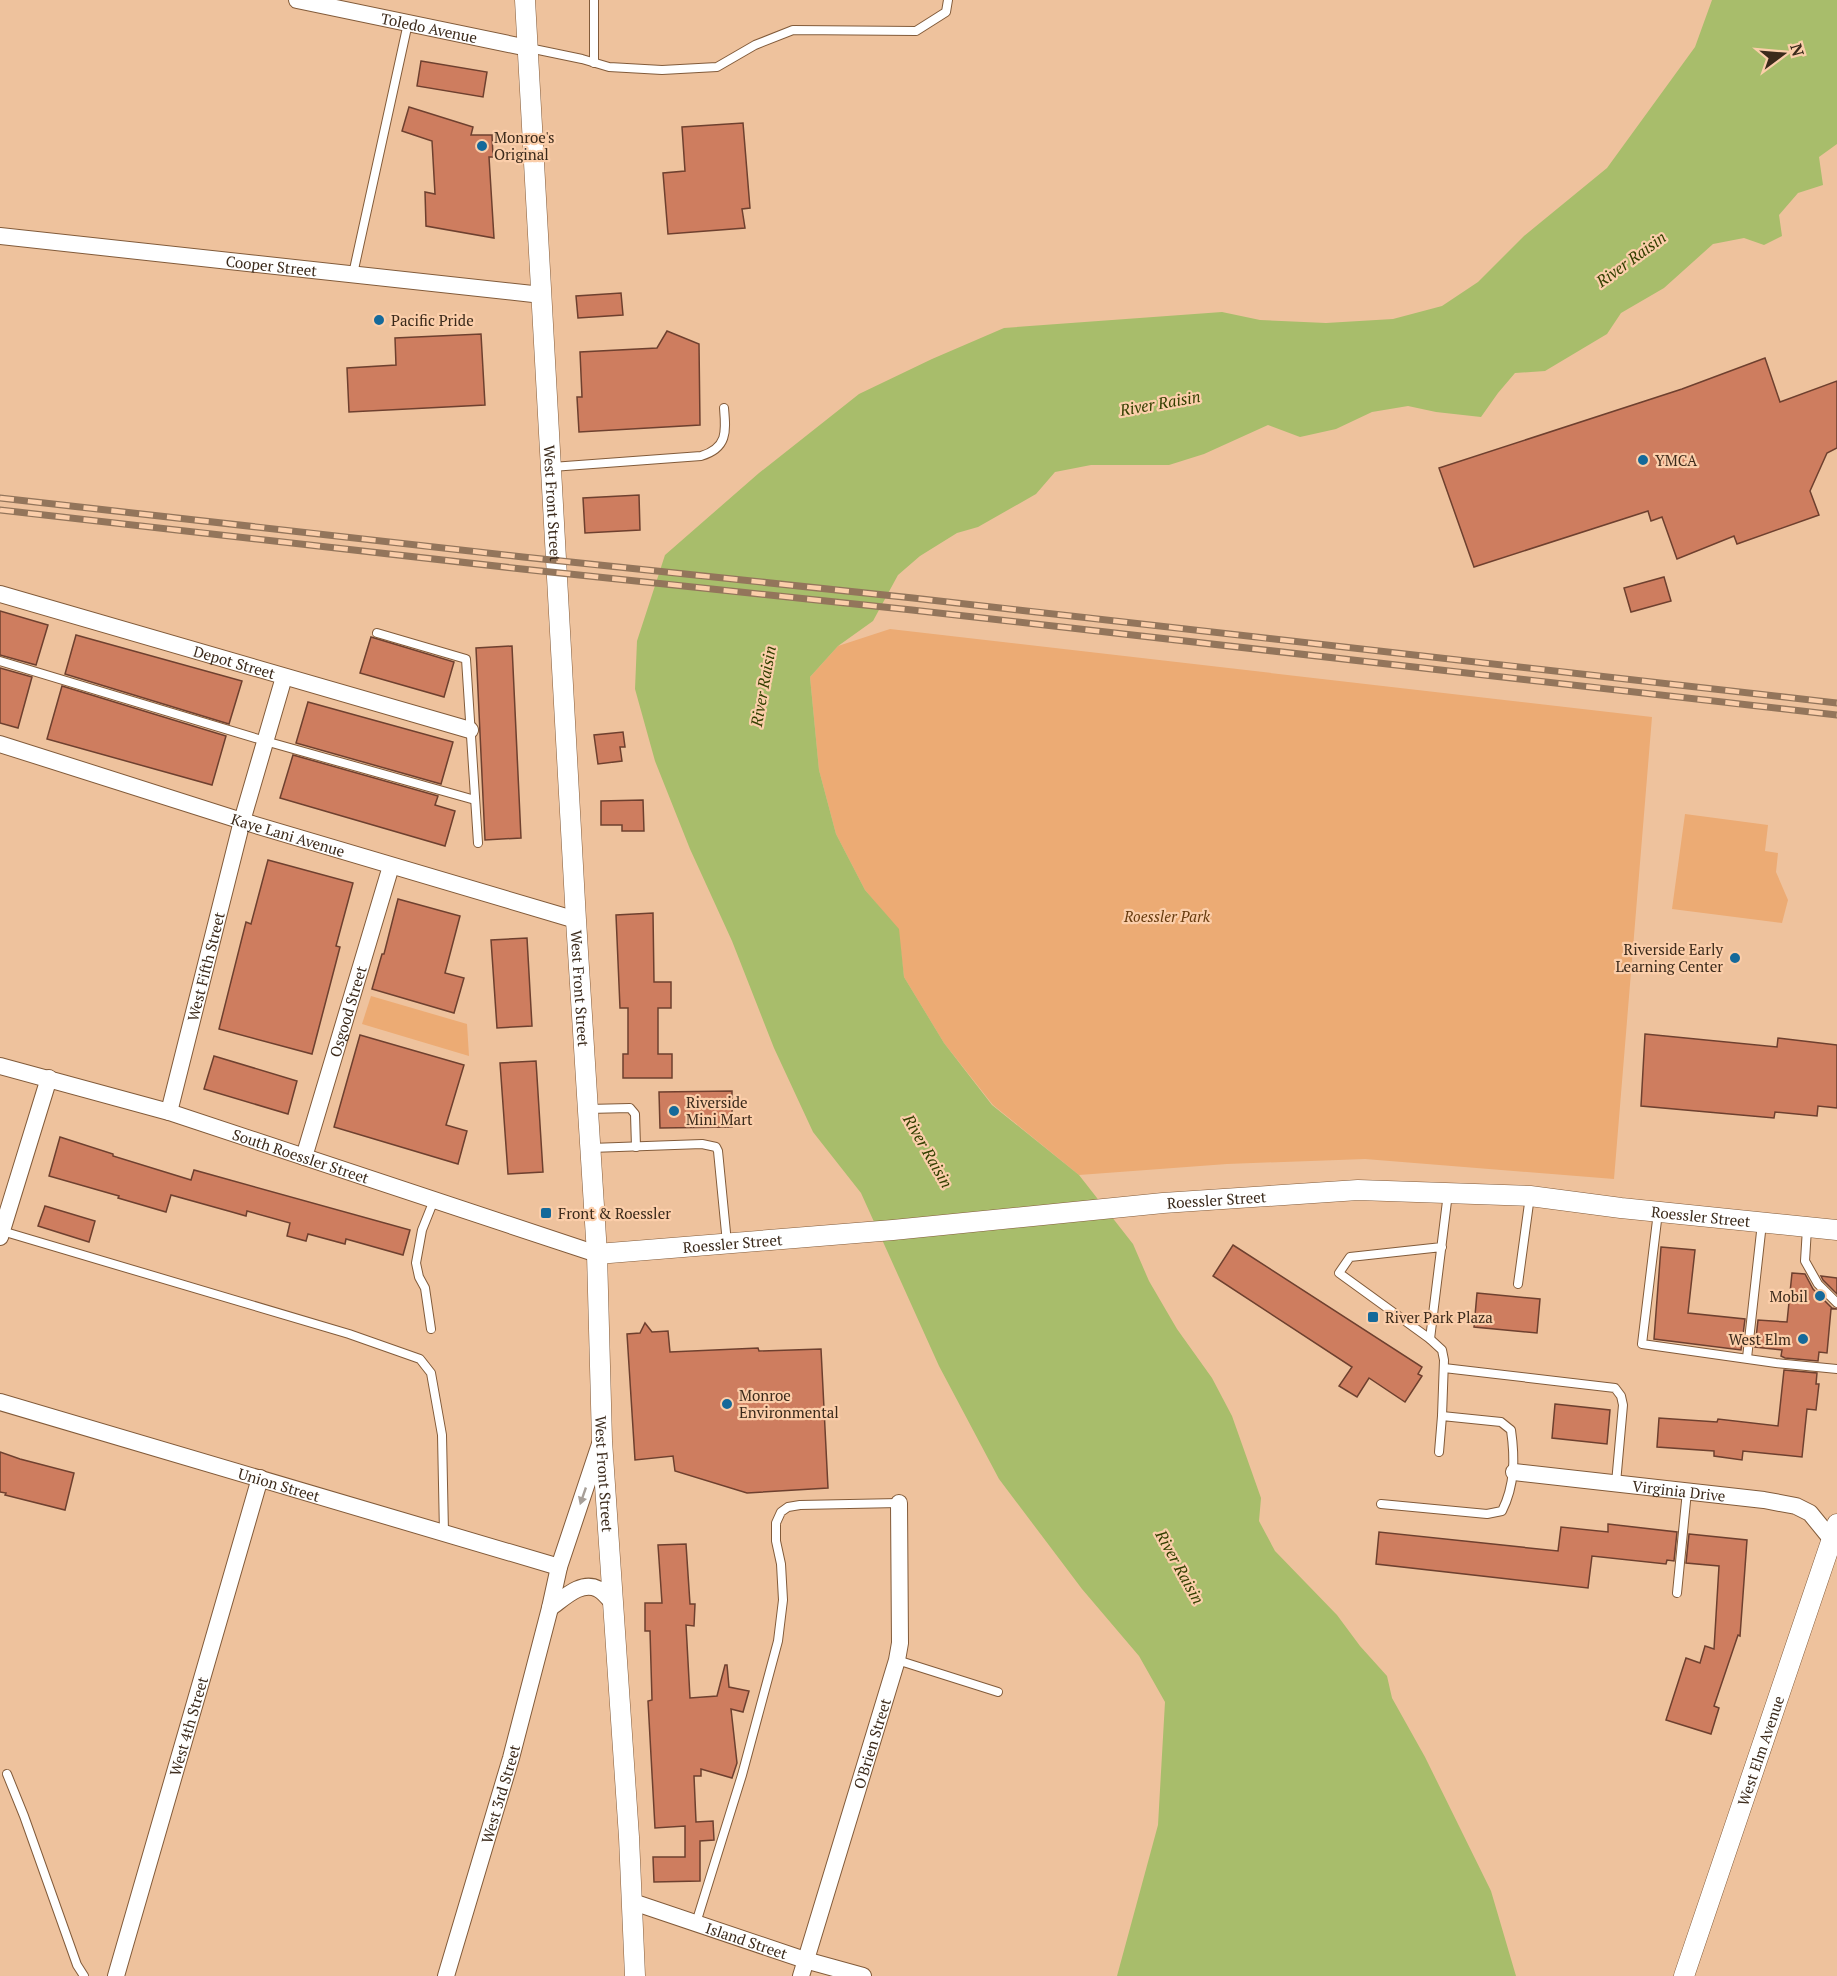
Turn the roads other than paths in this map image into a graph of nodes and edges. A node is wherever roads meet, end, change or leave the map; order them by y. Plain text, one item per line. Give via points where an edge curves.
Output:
1 (297, 0) edge
2 (525, 0) edge
3 (594, 0) edge
4 (948, 0) edge
5 (330, 3) edge
6 (408, 23) junction
7 (528, 48) junction
8 (594, 63) junction
9 (0, 236) edge
10 (353, 274) junction
11 (542, 295) junction
12 (724, 408) dead end
13 (552, 467) junction
14 (0, 594) edge
15 (377, 633) dead end
16 (0, 661) edge
17 (284, 677) junction
18 (470, 730) junction
19 (265, 741) junction
20 (0, 744) edge
21 (475, 800) junction
22 (242, 821) junction
23 (478, 843) dead end
24 (391, 866) junction
25 (576, 920) junction
26 (0, 1065) edge
27 (49, 1078) junction
28 (587, 1109) junction
29 (169, 1112) junction
30 (636, 1147) junction
31 (590, 1148) junction
32 (304, 1157) junction
33 (1448, 1193) junction
34 (1530, 1196) junction
35 (434, 1200) junction
36 (1658, 1212) junction
37 (1762, 1223) junction
38 (1807, 1228) junction
39 (1837, 1230) edge
40 (1, 1234) edge
41 (728, 1243) junction
42 (1442, 1247) junction
43 (597, 1254) junction
44 (1518, 1284) dead end
45 (1837, 1303) edge
46 (431, 1329) dead end
47 (1430, 1339) junction
48 (1747, 1358) junction
49 (1444, 1368) junction
50 (1837, 1369) edge
51 (0, 1402) edge
52 (1442, 1416) junction
53 (602, 1441) junction
54 (1439, 1452) dead end
55 (1514, 1472) junction
56 (260, 1478) junction
57 (1616, 1483) junction
58 (1687, 1491) junction
59 (898, 1503) joint
60 (1381, 1504) dead end
61 (444, 1533) junction
62 (1835, 1535) edge
63 (559, 1567) junction
64 (1677, 1593) dead end
65 (613, 1603) junction
66 (550, 1608) junction
67 (897, 1660) junction
68 (998, 1692) dead end
69 (7, 1773) dead end
70 (633, 1902) junction
71 (696, 1923) junction
72 (803, 1968) edge
73 (84, 1976) edge
74 (116, 1976) edge
75 (446, 1976) edge
76 (635, 1976) edge
77 (863, 1976) edge
78 (1684, 1976) edge

1 - 5 street, Toledo Avenue
2 - 7 street, West Front Street
3 - 8 lane
4 - 8 lane via 946,12 916,31 793,30 755,45 717,67 662,70
5 - 6 street, Toledo Avenue
6 - 7 street, Toledo Avenue
6 - 10 lane
7 - 8 lane
7 - 11 street, West Front Street
9 - 10 street, Cooper Street
10 - 11 street, Cooper Street
11 - 13 street, West Front Street
12 - 13 lane via 724,439 711,453
13 - 25 street, West Front Street
14 - 17 street, Depot Street
15 - 18 lane via 466,659
16 - 19 lane
17 - 18 street, Depot Street
17 - 19 street, West Fifth Street
18 - 21 lane
19 - 21 lane
19 - 22 street, West Fifth Street
20 - 22 street, Kaye Lani Avenue
21 - 23 lane
22 - 24 street, Kaye Lani Avenue
22 - 29 street, West Fifth Street
24 - 25 street, Kaye Lani Avenue
24 - 32 street, Osgood Street
25 - 28 street, West Front Street
26 - 27 street, South Roessler Street
27 - 29 street, South Roessler Street
27 - 40 street
28 - 30 lane via 633,1110
28 - 31 street, West Front Street
29 - 32 street, South Roessler Street
30 - 31 lane
30 - 41 lane via 716,1147
31 - 43 street, West Front Street
32 - 35 street, South Roessler Street
33 - 34 street, Roessler Street
33 - 41 street, Roessler Street via 1358,1190 1162,1203
33 - 42 lane
34 - 36 street, Roessler Street
34 - 44 lane
35 - 43 street, South Roessler Street
35 - 46 lane via 422,1230 416,1263 425,1288
36 - 37 street, Roessler Street
36 - 48 lane via 1642,1344
37 - 38 street, Roessler Street
37 - 48 lane
38 - 39 street, Roessler Street
38 - 45 lane via 1805,1261 1818,1284
40 - 61 lane via 420,1359 431,1373 442,1435
41 - 43 street, Roessler Street
42 - 47 lane
42 - 47 lane via 1350,1257 1339,1273
43 - 53 street, West Front Street
47 - 49 lane via 1442,1350
48 - 50 lane
49 - 52 lane
49 - 57 lane via 1615,1388 1623,1405
51 - 56 street, Union Street
52 - 54 lane
52 - 55 lane via 1501,1422 1511,1430
53 -> 63 street, West 3rd Street
53 - 65 street, West Front Street
55 - 57 street, Virginia Drive
55 - 60 lane via 1510,1496 1502,1511 1486,1514
56 - 61 street, Union Street
56 - 74 street, West 4th Street
57 - 58 street, Virginia Drive
58 - 62 street, Virginia Drive via 1796,1506
58 - 64 lane
59 - 67 street, O'Brien Street
59 - 71 lane via 800,1505 781,1512 776,1523 783,1600 778,1641
61 - 63 street, Union Street
62 - 78 street, West Elm Avenue
63 - 66 street, West 3rd Street
65 - 66 street via 598,1589 584,1587
65 - 70 street, West Front Street
66 - 75 street, West 3rd Street via 511,1758
67 - 68 lane
67 - 72 street, O'Brien Street
69 - 73 lane
70 - 71 street, Island Street
70 - 76 street, West Front Street
71 - 72 street, Island Street
72 - 77 street, Island Street

